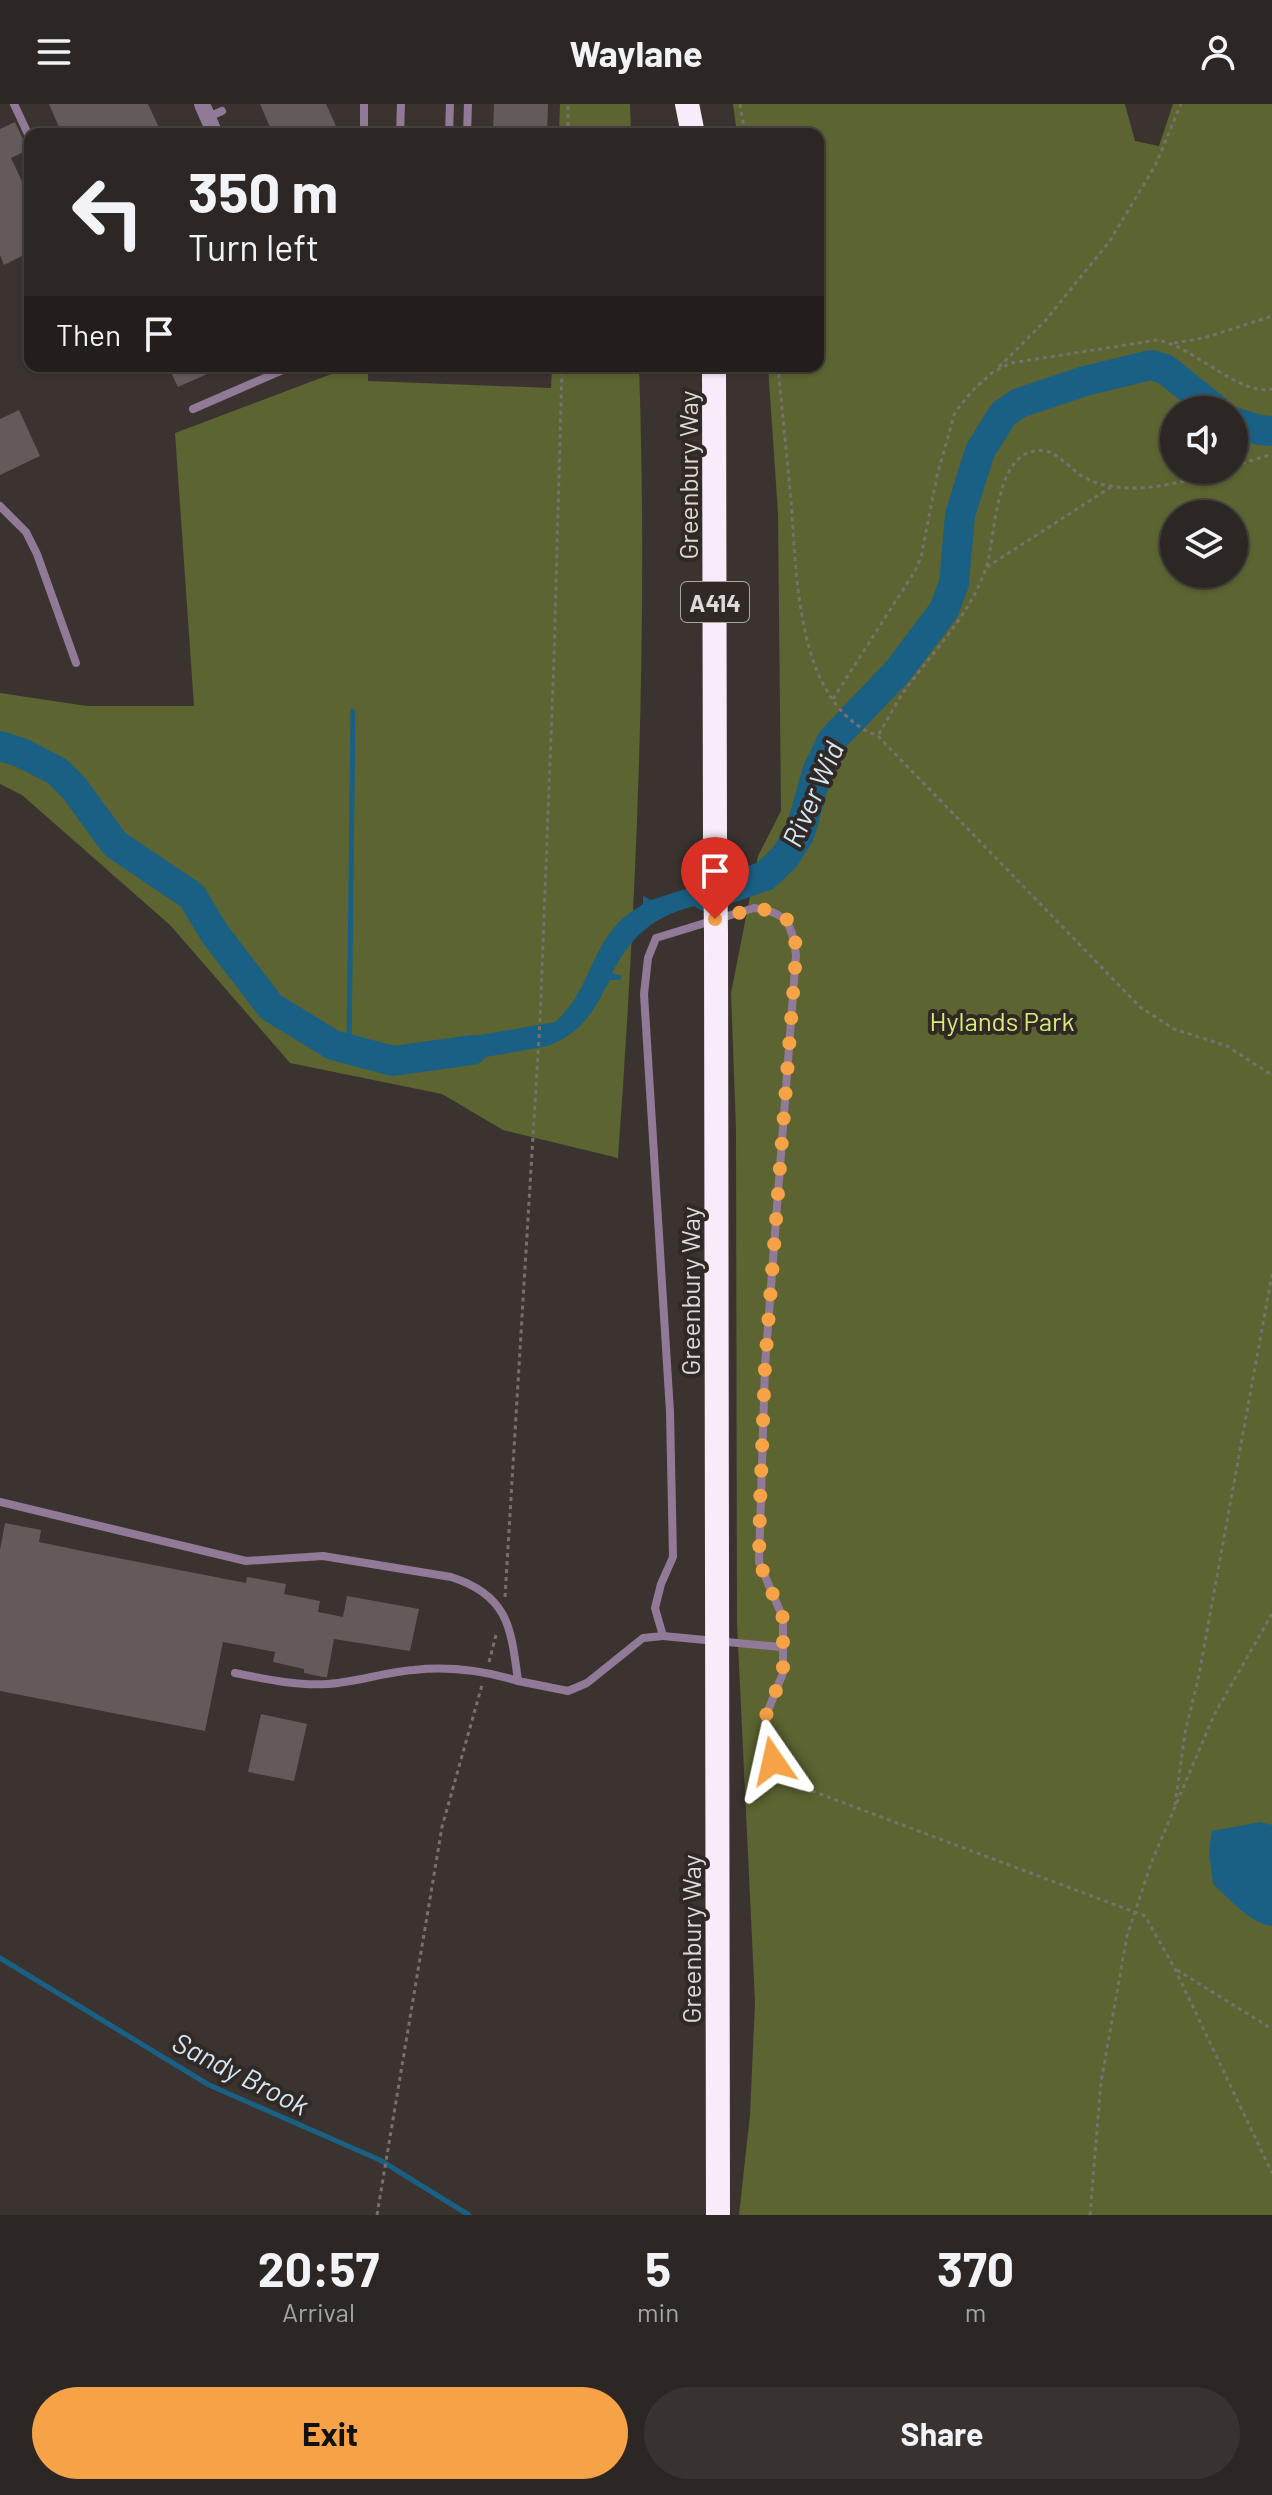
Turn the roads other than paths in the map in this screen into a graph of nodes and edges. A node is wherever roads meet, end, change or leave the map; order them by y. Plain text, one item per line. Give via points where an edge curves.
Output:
1 (14, 104) edge
2 (364, 104) edge
3 (401, 104) edge
4 (450, 104) edge
5 (468, 104) edge
6 (687, 104) edge
7 (25, 128) edge
8 (364, 128) edge
9 (400, 128) edge
10 (449, 128) edge
11 (467, 128) edge
12 (692, 128) edge
13 (278, 372) edge
14 (714, 372) edge
15 (193, 409) dead end
16 (0, 506) edge
17 (76, 663) dead end
18 (0, 1502) edge
19 (663, 1636) junction
20 (718, 1640) junction
21 (781, 1647) junction
22 (235, 1673) dead end
23 (518, 1681) junction
24 (801, 1787) road end
25 (718, 2215) edge

1 - 7 lane
2 - 8 lane
3 - 9 lane
4 - 10 lane
5 - 11 lane
6 - 12 highway
13 - 15 lane
14 - 20 highway, Greenbury Way / A414, bridge
16 - 17 lane via 26,532
18 - 23 lane via 246,1561 323,1556 451,1577 471,1584 503,1611
19 - 20 lane
19 - 21 lane via 655,1608 673,1557 671,1441 644,994 648,958 656,938 754,908 783,917 793,929 796,955 765,1366 759,1562 783,1618
19 - 23 lane via 643,1638 587,1683 568,1691
20 - 21 lane
20 - 25 highway, Greenbury Way / A414
21 - 24 lane via 783,1673 765,1718 767,1741 781,1777
22 - 23 lane via 327,1684 414,1670 486,1671

